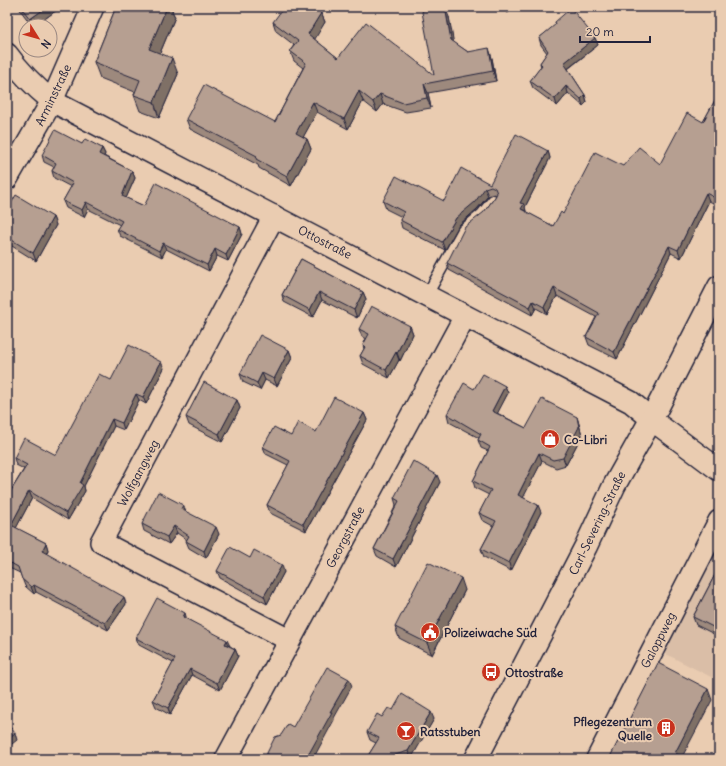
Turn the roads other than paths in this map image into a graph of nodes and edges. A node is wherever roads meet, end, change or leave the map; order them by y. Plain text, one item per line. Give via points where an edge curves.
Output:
1 (93, 7) edge
2 (7, 54) edge
3 (52, 101) junction
4 (7, 179) edge
5 (493, 200) edge
6 (274, 216) junction
7 (719, 287) edge
8 (427, 295) junction
9 (465, 316) junction
10 (652, 418) junction
11 (719, 470) edge
12 (719, 521) edge
13 (289, 640) junction
14 (226, 759) edge
15 (476, 759) edge
16 (597, 759) edge

1 - 3 street, Arminstraße
2 - 3 street, Ottostraße via 31,83
3 - 4 street, Arminstraße
3 - 6 street, Ottostraße
5 - 8 lane via 482,214 463,230
6 - 8 street, Ottostraße
6 - 13 street, Wolfgangweg via 101,542
7 - 10 street, Carl-Severing-Straße
8 - 9 street, Ottostraße
9 - 10 street, Ottostraße via 631,402
9 - 13 street, Georgstraße
10 - 11 street, Ottostraße
10 - 15 street, Carl-Severing-Straße via 614,486 586,546
12 - 16 street, Galoppweg
13 - 14 street, Georgstraße

